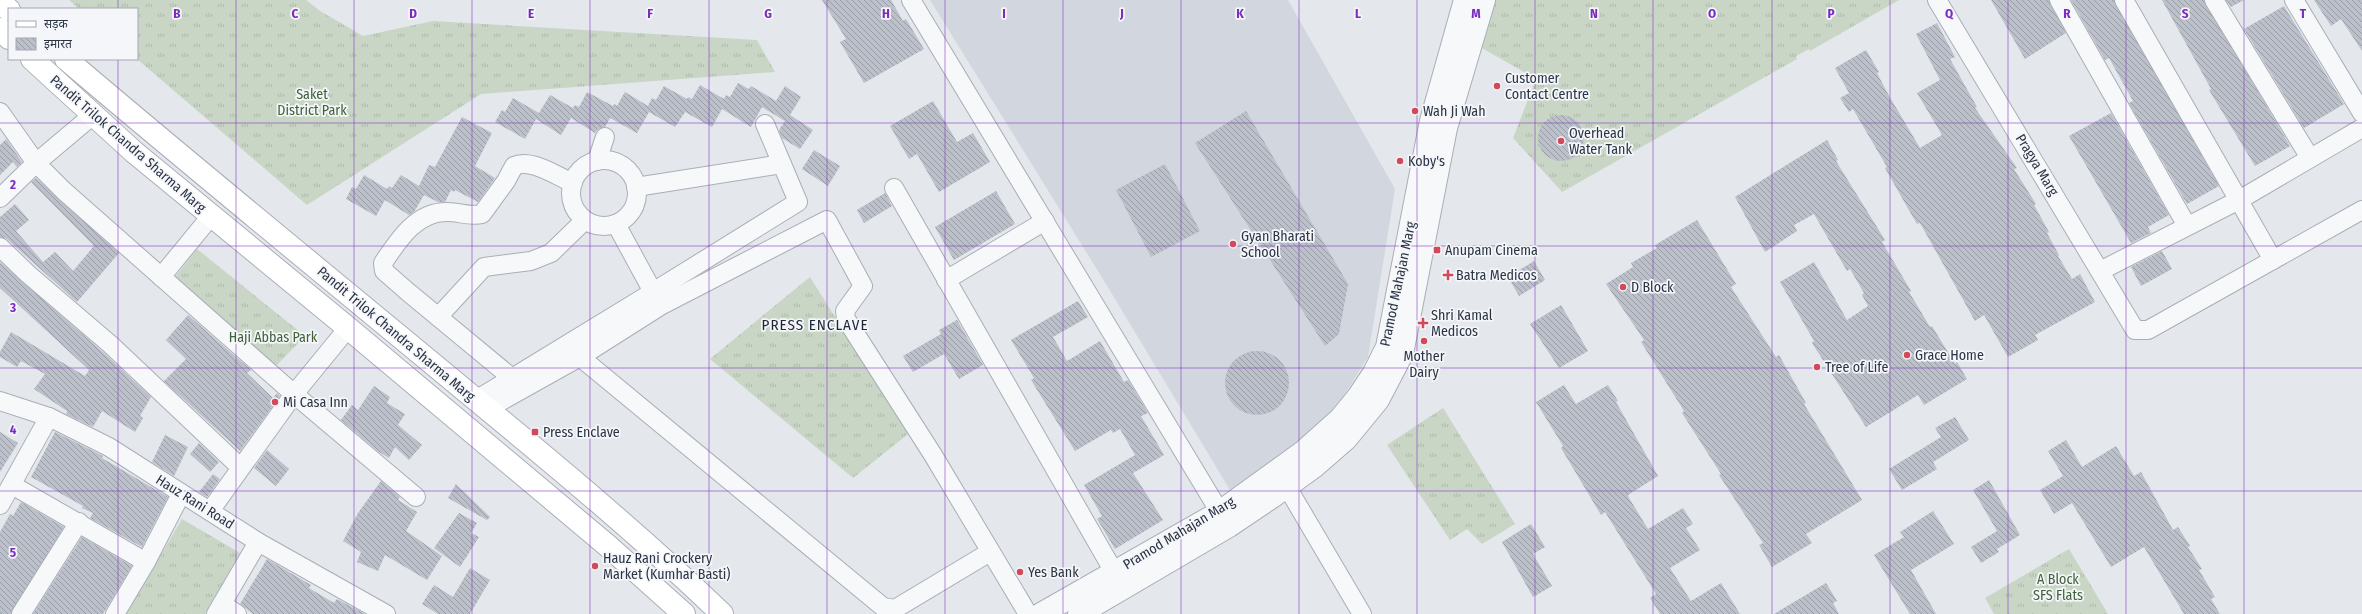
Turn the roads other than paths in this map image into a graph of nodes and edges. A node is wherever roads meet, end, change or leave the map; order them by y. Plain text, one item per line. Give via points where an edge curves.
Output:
1 (911, 0) edge
2 (1465, 0) edge
3 (1484, 0) edge
4 (1937, 0) edge
5 (2059, 0) edge
6 (2124, 0) edge
7 (2214, 0) edge
8 (2294, 0) edge
9 (0, 2) edge
10 (8, 9) edge
11 (0, 29) edge
12 (8, 37) edge
13 (33, 60) edge
14 (67, 60) edge
15 (0, 112) edge
16 (2362, 113) edge
17 (93, 115) junction
18 (765, 124) dead end
19 (2362, 128) edge
20 (606, 137) dead end
21 (2310, 158) junction
22 (597, 160) junction
23 (36, 163) junction
24 (782, 164) junction
25 (573, 183) junction
26 (636, 187) junction
27 (894, 188) dead end
28 (0, 198) edge
29 (2238, 200) junction
30 (2362, 210) edge
31 (211, 216) junction
32 (585, 220) junction
33 (1045, 221) junction
34 (616, 224) junction
35 (2187, 226) junction
36 (0, 247) edge
37 (2273, 260) junction
38 (2100, 271) junction
39 (161, 277) junction
40 (946, 280) junction
41 (653, 292) junction
42 (438, 317) junction
43 (348, 328) junction
44 (580, 357) junction
45 (512, 378) junction
46 (294, 394) junction
47 (0, 401) edge
48 (482, 404) junction
49 (49, 416) junction
50 (1309, 459) junction
51 (240, 467) junction
52 (1282, 478) junction
53 (12, 485) junction
54 (181, 494) junction
55 (416, 497) dead end
56 (0, 505) edge
57 (210, 511) junction
58 (1224, 519) junction
59 (79, 522) junction
60 (258, 542) junction
61 (990, 552) junction
62 (146, 562) junction
63 (1114, 572) junction
64 (219, 609) edge
65 (21, 614) edge
66 (115, 614) edge
67 (237, 614) edge
68 (386, 614) edge
69 (684, 614) edge
70 (722, 614) edge
71 (1028, 614) edge
72 (1041, 614) edge
73 (1079, 614) edge
74 (1362, 614) edge

1 - 33 street
2 - 50 street, Pramod Mahajan Marg via 1431,121 1386,347 1374,373 1358,397
3 - 50 street, Pramod Mahajan Marg via 1446,128 1402,354 1382,394 1363,420
4 - 38 street, Pragya Marg
5 - 35 street
6 - 29 street
7 - 21 street
8 - 16 street
9 - 10 main road
11 - 12 main road
13 - 17 main road, Pandit Trilok Chandra Sharma Marg
14 - 48 main road, Pandit Trilok Chandra Sharma Marg
15 - 23 street
17 - 23 street
17 - 31 main road, Pandit Trilok Chandra Sharma Marg
18 - 24 street
19 - 21 street
20 - 22 street
21 - 29 street
22 - 25 street via 579,171
22 - 26 street via 608,160 628,170
23 - 28 street
23 - 39 street
24 - 26 street
24 - 41 street via 798,202
25 - 32 street via 572,202
25 - 42 street via 532,164 521,163 514,166 482,214 472,216 438,211 410,226 383,262 384,271
26 - 34 street via 636,200 632,210
27 - 40 street
29 - 35 street
29 - 37 street
30 - 37 street
31 - 39 street
31 - 43 main road, Pandit Trilok Chandra Sharma Marg
32 - 34 street via 594,225
32 - 42 street via 551,253 531,262 484,266
33 - 40 street
33 - 58 street
34 - 41 street
35 - 38 street
36 - 51 street via 111,346
37 - 38 street, Pragya Marg via 2148,330 2135,330
39 - 46 street
40 - 63 street
41 - 45 street
42 - 45 street
43 - 46 street
43 - 69 main road, Pandit Trilok Chandra Sharma Marg via 608,546
44 - 48 street
44 - 61 street via 883,607 896,609
44 - 61 street via 662,305 827,220 863,286 845,311 846,319 933,455
45 - 48 street
46 - 51 street
46 - 55 street
47 - 49 street, Hauz Rani Road
48 - 70 main road, Pandit Trilok Chandra Sharma Marg via 672,566
49 - 53 street
49 - 54 street, Hauz Rani Road via 109,447
50 - 52 street, Pramod Mahajan Marg
51 - 57 street
52 - 58 street, Pramod Mahajan Marg
52 - 74 street
53 - 56 street
53 - 59 street
54 - 57 street, Hauz Rani Road
54 - 62 street
57 - 60 street, Hauz Rani Road
58 - 63 street, Pramod Mahajan Marg
58 - 73 street, Pramod Mahajan Marg
59 - 62 street
59 - 65 street
60 - 64 street
60 - 68 street, Hauz Rani Road
61 - 71 street
62 - 66 street
63 - 72 street, Pramod Mahajan Marg
64 - 67 street

